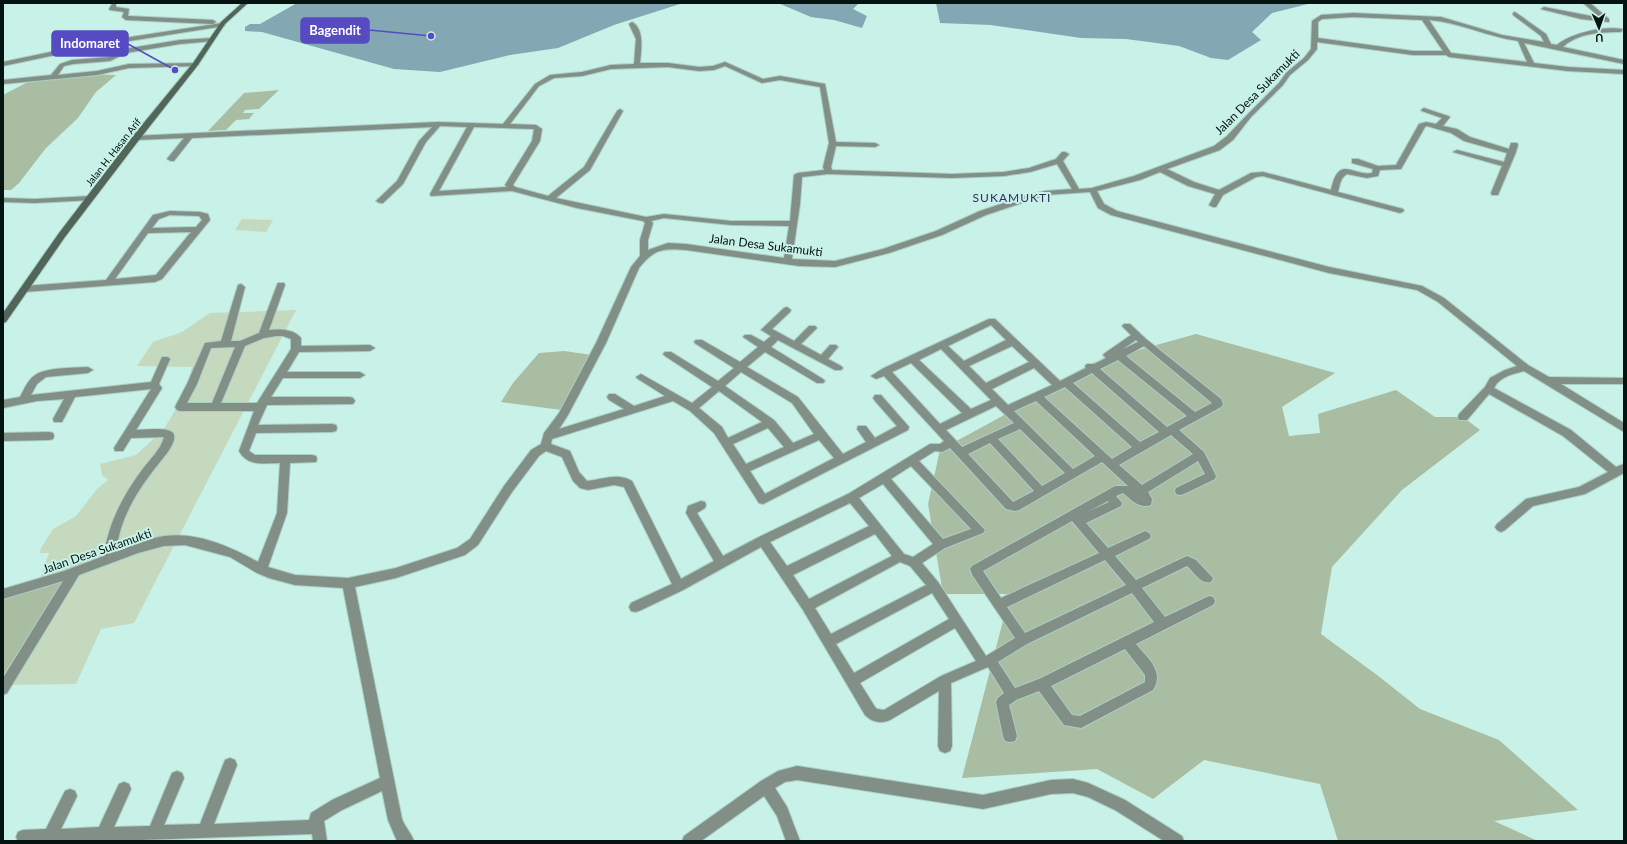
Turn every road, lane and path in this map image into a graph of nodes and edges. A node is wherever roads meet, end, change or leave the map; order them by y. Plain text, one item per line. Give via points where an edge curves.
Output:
1 (245, 3) edge
2 (1586, 3) edge
3 (114, 5) dead end
4 (1544, 9) dead end
5 (1515, 14) dead end
6 (1424, 18) junction
7 (1607, 21) junction
8 (632, 24) dead end
9 (218, 30) junction
10 (1622, 32) edge
11 (1315, 40) junction
12 (1520, 40) junction
13 (1548, 44) junction
14 (1563, 48) junction
15 (1446, 53) junction
16 (1624, 62) edge
17 (3, 64) edge
18 (196, 64) junction
19 (1531, 64) junction
20 (637, 65) junction
21 (1584, 70) junction
22 (1624, 72) edge
23 (52, 77) junction
24 (3, 82) edge
25 (1424, 110) dead end
26 (620, 111) dead end
27 (438, 124) junction
28 (471, 126) junction
29 (505, 126) junction
30 (1438, 127) junction
31 (190, 136) junction
32 (136, 138) junction
33 (1478, 143) junction
34 (832, 144) junction
35 (874, 145) dead end
36 (1457, 152) dead end
37 (1065, 154) dead end
38 (1474, 156) junction
39 (171, 159) dead end
40 (1058, 161) junction
41 (1355, 161) dead end
42 (1506, 165) junction
43 (1377, 168) junction
44 (1160, 169) junction
45 (828, 172) junction
46 (512, 189) junction
47 (1076, 190) junction
48 (1092, 190) junction
49 (1220, 193) junction
50 (1334, 193) junction
51 (1495, 193) dead end
52 (90, 198) junction
53 (551, 198) junction
54 (3, 200) edge
55 (380, 201) dead end
56 (1213, 205) dead end
57 (1400, 211) dead end
58 (646, 219) junction
59 (793, 224) junction
60 (198, 229) junction
61 (146, 230) junction
62 (644, 256) junction
63 (788, 261) junction
64 (108, 283) junction
65 (281, 285) dead end
66 (241, 287) dead end
67 (24, 289) junction
68 (787, 310) dead end
69 (3, 320) edge
70 (1127, 326) dead end
71 (812, 328) dead end
72 (263, 334) junction
73 (777, 336) junction
74 (748, 337) dead end
75 (1141, 339) junction
76 (1013, 341) junction
77 (699, 342) dead end
78 (241, 344) junction
79 (941, 344) junction
80 (225, 345) junction
81 (795, 345) junction
82 (763, 347) junction
83 (833, 347) dead end
84 (370, 348) dead end
85 (296, 349) junction
86 (1116, 353) junction
87 (668, 354) dead end
88 (165, 359) dead end
89 (822, 359) junction
90 (912, 359) junction
91 (1036, 363) junction
92 (964, 365) junction
93 (740, 367) junction
94 (1525, 367) junction
95 (838, 368) dead end
96 (1091, 368) junction
97 (88, 370) dead end
98 (280, 375) junction
99 (360, 375) dead end
100 (641, 377) dead end
101 (1548, 380) junction
102 (820, 381) dead end
103 (1624, 381) edge
104 (1062, 383) junction
105 (154, 385) junction
106 (718, 386) junction
107 (985, 388) junction
108 (1488, 389) junction
109 (67, 394) junction
110 (612, 397) dead end
111 (674, 397) junction
112 (1037, 397) junction
113 (878, 398) dead end
114 (997, 400) junction
115 (22, 401) junction
116 (350, 402) dead end
117 (3, 404) edge
118 (262, 404) junction
119 (215, 407) junction
120 (693, 408) junction
121 (633, 410) junction
122 (1008, 410) junction
123 (969, 414) junction
124 (1194, 417) junction
125 (1463, 417) dead end
126 (58, 419) dead end
127 (770, 423) junction
128 (1021, 424) junction
129 (332, 428) dead end
130 (1624, 428) edge
131 (251, 429) junction
132 (862, 429) dead end
133 (1169, 431) junction
134 (128, 434) junction
135 (821, 435) junction
136 (49, 436) dead end
137 (945, 436) junction
138 (3, 437) edge
139 (990, 438) junction
140 (546, 441) junction
141 (726, 443) junction
142 (873, 443) junction
143 (1139, 447) junction
144 (119, 448) dead end
145 (791, 448) junction
146 (960, 452) junction
147 (1200, 455) junction
148 (1102, 457) junction
149 (312, 459) dead end
150 (285, 460) junction
151 (842, 460) junction
152 (913, 460) junction
153 (1111, 465) junction
154 (743, 470) junction
155 (1620, 470) edge
156 (1072, 474) junction
157 (884, 478) junction
158 (1141, 491) junction
159 (1180, 491) dead end
160 (1041, 492) junction
161 (852, 497) junction
162 (701, 505) dead end
163 (1077, 518) junction
164 (1501, 527) dead end
165 (876, 528) junction
166 (1145, 536) dead end
167 (763, 540) junction
168 (941, 545) junction
169 (1107, 554) junction
170 (900, 557) junction
171 (109, 559) junction
172 (914, 562) junction
173 (721, 563) junction
174 (261, 570) junction
175 (75, 572) junction
176 (785, 573) junction
177 (1207, 578) dead end
178 (348, 582) junction
179 (679, 586) junction
180 (934, 586) junction
181 (1134, 586) junction
182 (3, 594) edge
183 (1209, 601) dead end
184 (999, 605) junction
185 (807, 606) junction
186 (635, 607) dead end
187 (957, 621) junction
188 (1163, 624) junction
189 (1023, 640) junction
190 (828, 642) junction
191 (1127, 642) junction
192 (987, 662) junction
193 (945, 680) junction
194 (852, 681) junction
195 (1042, 684) junction
196 (3, 690) edge
197 (1012, 695) junction
198 (1010, 736) dead end
199 (945, 746) dead end
200 (230, 765) dead end
201 (177, 778) dead end
202 (387, 782) junction
203 (766, 786) junction
204 (124, 788) dead end
205 (70, 796) dead end
206 (204, 831) junction
207 (154, 833) junction
208 (103, 834) junction
209 (319, 834) edge
210 (50, 836) junction
211 (23, 837) dead end
212 (121, 837) edge
213 (407, 841) edge
214 (689, 841) edge
215 (793, 841) edge
216 (1177, 841) edge

1 - 9 main road, Jalan H. Hasan Arif
2 - 7 street
3 - 9 street via 113,9 127,10 126,18
4 - 7 street
5 - 13 street via 1544,35
6 - 11 street, Jalan Desa Sukamukti via 1353,15 1321,17 1315,20
6 - 12 street, Jalan Desa Sukamukti via 1441,19
6 - 15 street
7 - 10 street
8 - 20 street via 639,39
9 - 17 street via 98,44
9 - 18 main road, Jalan H. Hasan Arif
9 - 23 street via 180,42 124,51 110,59 72,62 62,65
10 - 14 street via 1601,31 1574,38 1567,40
11 - 15 street via 1413,53
11 - 44 street, Jalan Desa Sukamukti via 1314,49 1306,59 1288,74 1230,138 1217,148
12 - 13 street, Jalan Desa Sukamukti
12 - 19 street
13 - 14 street, Jalan Desa Sukamukti
14 - 16 street, Jalan Desa Sukamukti
14 - 21 street
15 - 19 street
18 - 23 street via 129,66
18 - 32 main road, Jalan H. Hasan Arif
19 - 21 street
20 - 29 street via 611,67 582,74 557,75 546,79 537,85
20 - 34 street via 699,69 725,64 763,81 778,78 821,84 824,86
21 - 22 street
23 - 24 street
25 - 30 street via 1446,116
26 - 53 street via 587,168
27 - 28 street
27 - 31 street
27 - 55 street via 423,141 400,182
28 - 29 street
28 - 46 street via 434,194
29 - 46 street via 538,129 536,141 510,185
30 - 33 street via 1454,131
30 - 43 street via 1426,124 1422,126 1398,167
31 - 32 street
31 - 39 street
32 - 52 main road, Jalan H. Hasan Arif
33 - 38 street
33 - 42 street via 1513,148
34 - 35 street
34 - 45 street
36 - 38 street
37 - 40 street
38 - 42 street
40 - 45 street via 1030,170 1004,174 902,175
40 - 47 street
41 - 43 street
42 - 51 street
43 - 50 street via 1375,174 1370,176 1343,172
44 - 48 street, Jalan Desa Sukamukti
44 - 49 street via 1191,184
45 - 59 street via 798,175
46 - 53 street
47 - 48 street, Jalan Desa Sukamukti
47 - 63 street, Jalan Desa Sukamukti via 1031,197 983,213 939,233 856,260 816,265
48 - 94 street via 1099,205 1114,213 1329,270 1419,288 1467,319
49 - 50 street via 1259,174
49 - 56 street
50 - 57 street
52 - 54 street
52 - 67 main road, Jalan H. Hasan Arif
53 - 58 street via 577,206
58 - 59 street via 664,216 731,223
58 - 62 street via 649,223 644,240
59 - 63 street
60 - 61 street
60 - 61 street via 206,220 205,216 170,213 156,217
60 - 64 street via 156,278
61 - 64 street
62 - 63 street, Jalan Desa Sukamukti via 655,249 668,246
62 - 140 street, Jalan Desa Sukamukti via 635,267 601,343 567,408
64 - 67 street
65 - 72 street
66 - 80 street
67 - 69 main road, Jalan H. Hasan Arif
68 - 73 street via 766,330
70 - 75 street
71 - 81 street
72 - 78 street
72 - 85 street via 290,334 296,338
73 - 81 street
73 - 82 street
74 - 82 street
75 - 86 street
75 - 124 street via 1218,402
76 - 79 street via 992,321
76 - 91 street
76 - 92 street
77 - 93 street
78 - 80 street
78 - 119 street
79 - 90 street
79 - 92 street
80 - 119 street via 208,345 180,407
81 - 89 street
82 - 93 street
82 - 102 street
83 - 89 street
84 - 85 street
85 - 98 street
86 - 96 street
86 - 124 street
87 - 106 street
88 - 105 street
89 - 95 street
90 - 123 street
90 - 137 street via 880,373
91 - 104 street
91 - 107 street
92 - 107 street
93 - 106 street
93 - 135 street via 795,400
94 - 101 street
94 - 108 street via 1493,380
96 - 104 street
96 - 133 street
97 - 115 street via 44,374 30,387
98 - 99 street
98 - 118 street
100 - 111 street
101 - 103 street
101 - 130 street
104 - 112 street
104 - 143 street
105 - 109 street
105 - 134 street via 157,388
106 - 120 street
106 - 127 street
107 - 114 street
108 - 125 street
108 - 155 street via 1567,433
109 - 115 street
109 - 126 street via 71,396
110 - 121 street
111 - 120 street
111 - 121 street
112 - 122 street
112 - 148 street
113 - 142 street via 904,427
114 - 122 street
114 - 123 street
115 - 117 street
116 - 118 street
118 - 119 street
118 - 131 street
120 - 141 street via 718,430
121 - 140 street
122 - 128 street
123 - 137 street
124 - 133 street
127 - 141 street
127 - 145 street
128 - 139 street
128 - 156 street
129 - 131 street
131 - 150 street via 244,451 247,456 254,459
132 - 142 street
133 - 143 street
133 - 147 street
134 - 144 street
134 - 171 street via 165,433 169,434 169,439 142,476 120,514 113,533
135 - 145 street
135 - 151 street
136 - 138 street
137 - 146 street
137 - 152 street via 942,448 934,447
139 - 146 street
139 - 160 street
140 - 178 street, Jalan Desa Sukamukti via 508,489 474,542 461,552 396,573
140 - 179 street via 566,454 578,481 583,485 619,480 628,484
141 - 154 street
142 - 151 street
143 - 153 street
145 - 154 street
146 - 160 street via 1010,506 1015,507
147 - 158 street
147 - 159 street via 1211,476
148 - 153 street
148 - 156 street
149 - 150 street
150 - 174 street via 282,513
151 - 154 street via 762,500
152 - 157 street
152 - 168 street via 979,530
153 - 158 street
155 - 164 street via 1581,491 1530,502
156 - 160 street
157 - 161 street
157 - 168 street
158 - 163 street via 1147,502 1141,502 1123,489 1109,495
161 - 165 street
161 - 167 street
162 - 173 street via 692,509 691,513
163 - 169 street
163 - 184 street via 976,569
165 - 170 street
165 - 176 street
166 - 169 street
167 - 173 street
167 - 176 street
168 - 172 street
169 - 181 street
169 - 184 street
170 - 172 street
170 - 185 street
171 - 174 street, Jalan Desa Sukamukti via 164,541 185,540 234,554
171 - 175 street, Jalan Desa Sukamukti
172 - 180 street
173 - 179 street
174 - 178 street, Jalan Desa Sukamukti via 295,580
175 - 182 street, Jalan Desa Sukamukti
175 - 196 street
176 - 185 street
177 - 181 street via 1187,561
178 - 202 street
179 - 186 street
180 - 187 street
180 - 190 street
181 - 188 street
181 - 189 street
183 - 188 street
184 - 189 street
185 - 190 street
187 - 192 street
187 - 194 street
188 - 191 street
189 - 192 street
190 - 194 street
191 - 195 street
191 - 195 street via 1151,673 1152,681 1149,686 1081,722 1068,722
192 - 193 street
192 - 197 street
193 - 194 street via 885,716 874,715 870,711
193 - 199 street
195 - 197 street
197 - 198 street via 1002,702
200 - 206 street
201 - 207 street
202 - 209 street via 337,805 316,818
202 - 213 street via 395,820
203 - 214 street
203 - 215 street via 782,812
203 - 216 street via 783,776 797,773 983,802 1060,786 1074,786 1099,793
204 - 208 street
205 - 210 street
206 - 207 street
206 - 209 street
207 - 212 street
208 - 210 street
208 - 212 street
210 - 211 street

